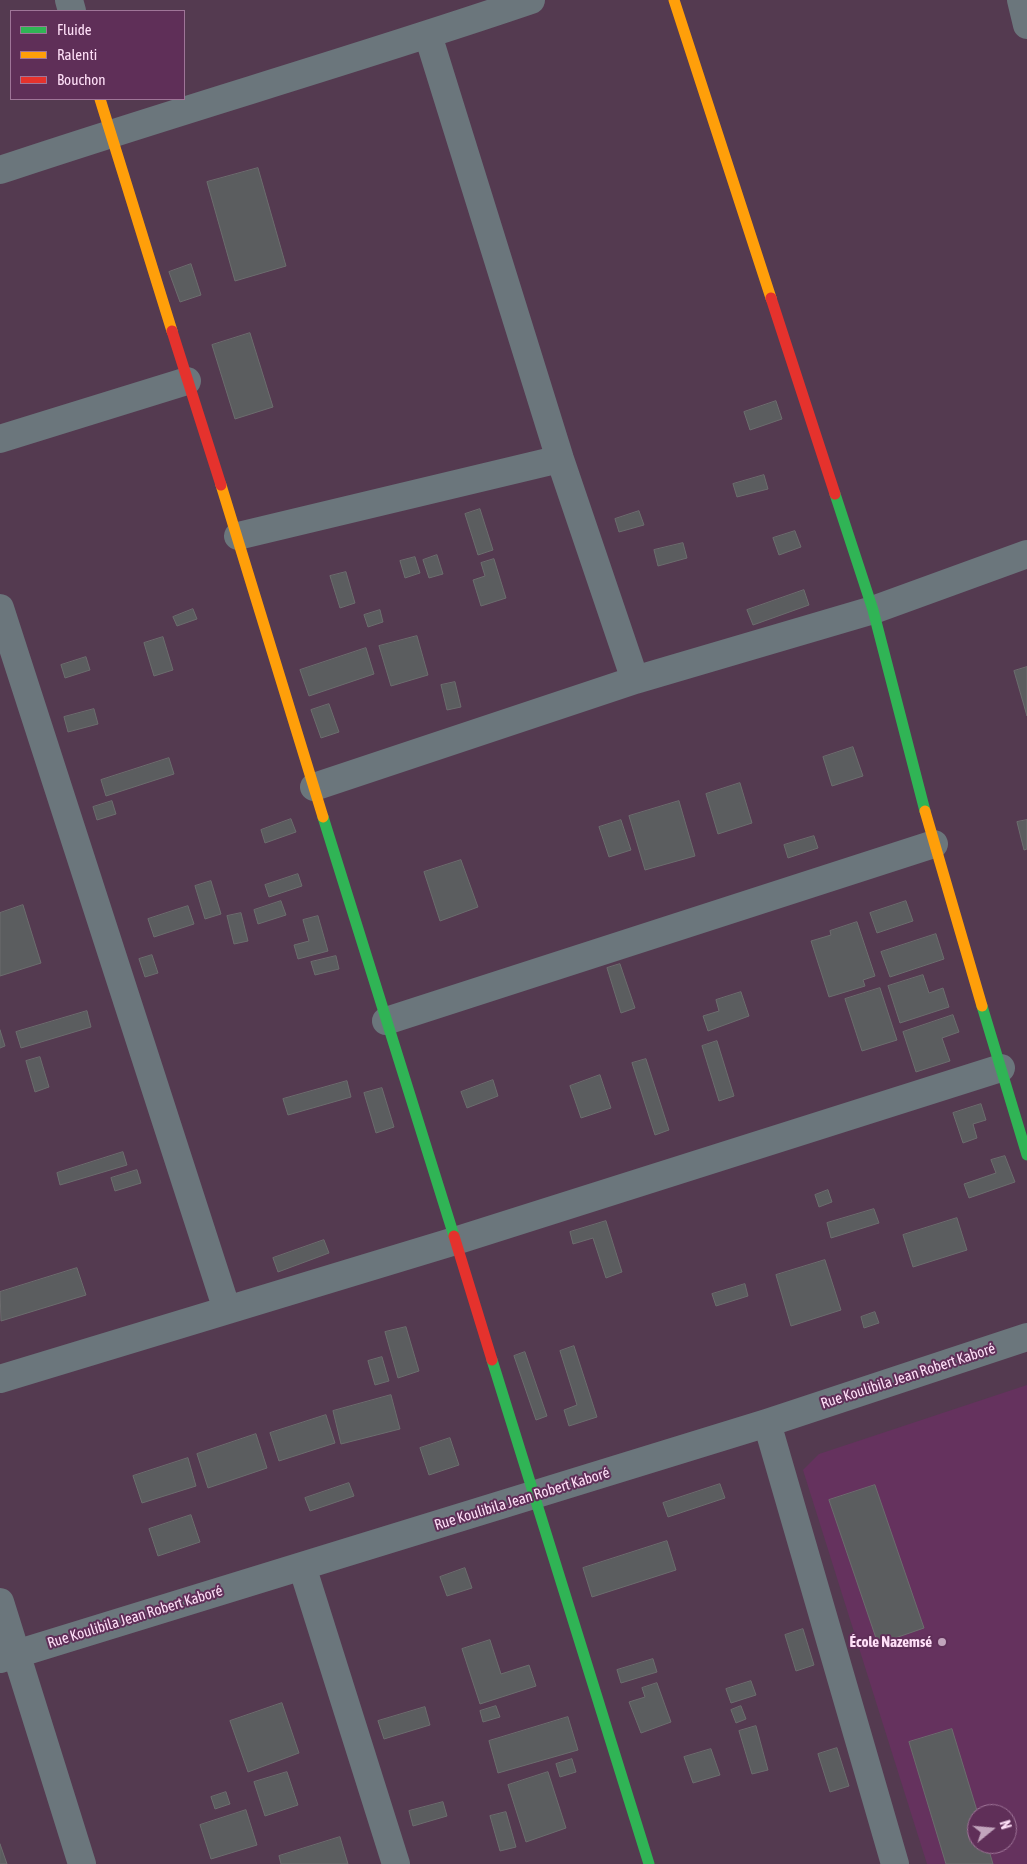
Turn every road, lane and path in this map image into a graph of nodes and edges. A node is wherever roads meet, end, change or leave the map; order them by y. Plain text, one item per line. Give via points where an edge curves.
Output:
1 (531, 0) edge
2 (674, 0) edge
3 (1021, 0) edge
4 (1027, 25) edge
5 (428, 35) junction
6 (100, 100) edge
7 (110, 133) junction
8 (0, 170) edge
9 (187, 381) junction
10 (0, 439) edge
11 (560, 459) junction
12 (238, 536) junction
13 (1027, 554) edge
14 (0, 608) edge
15 (873, 610) junction
16 (635, 680) junction
17 (314, 786) junction
18 (934, 844) junction
19 (386, 1021) junction
20 (1001, 1068) junction
21 (1027, 1155) edge
22 (455, 1241) junction
23 (227, 1310) junction
24 (1027, 1337) edge
25 (0, 1379) edge
26 (767, 1423) junction
27 (535, 1495) junction
28 (302, 1566) junction
29 (0, 1602) edge
30 (7, 1656) edge
31 (82, 1864) edge
32 (396, 1864) edge
33 (649, 1864) edge
34 (896, 1864) edge

1 - 5 street
2 - 15 street
3 - 4 street
5 - 7 street
5 - 11 street
6 - 7 street
7 - 8 street
7 - 9 street
9 - 10 street
9 - 12 street
11 - 12 street
11 - 16 street
12 - 17 street
13 - 15 street
14 - 23 street
15 - 16 street
15 - 18 street
16 - 17 street
17 - 19 street
18 - 19 street
18 - 20 street
19 - 22 street
20 - 21 street
20 - 22 street
22 - 23 street
22 - 27 street
23 - 25 street
24 - 26 street, Rue Koulibila Jean Robert Kaboré
26 - 27 street, Rue Koulibila Jean Robert Kaboré
26 - 34 street
27 - 28 street, Rue Koulibila Jean Robert Kaboré
27 - 33 street
28 - 30 street, Rue Koulibila Jean Robert Kaboré
28 - 32 street
29 - 30 street
30 - 31 street

